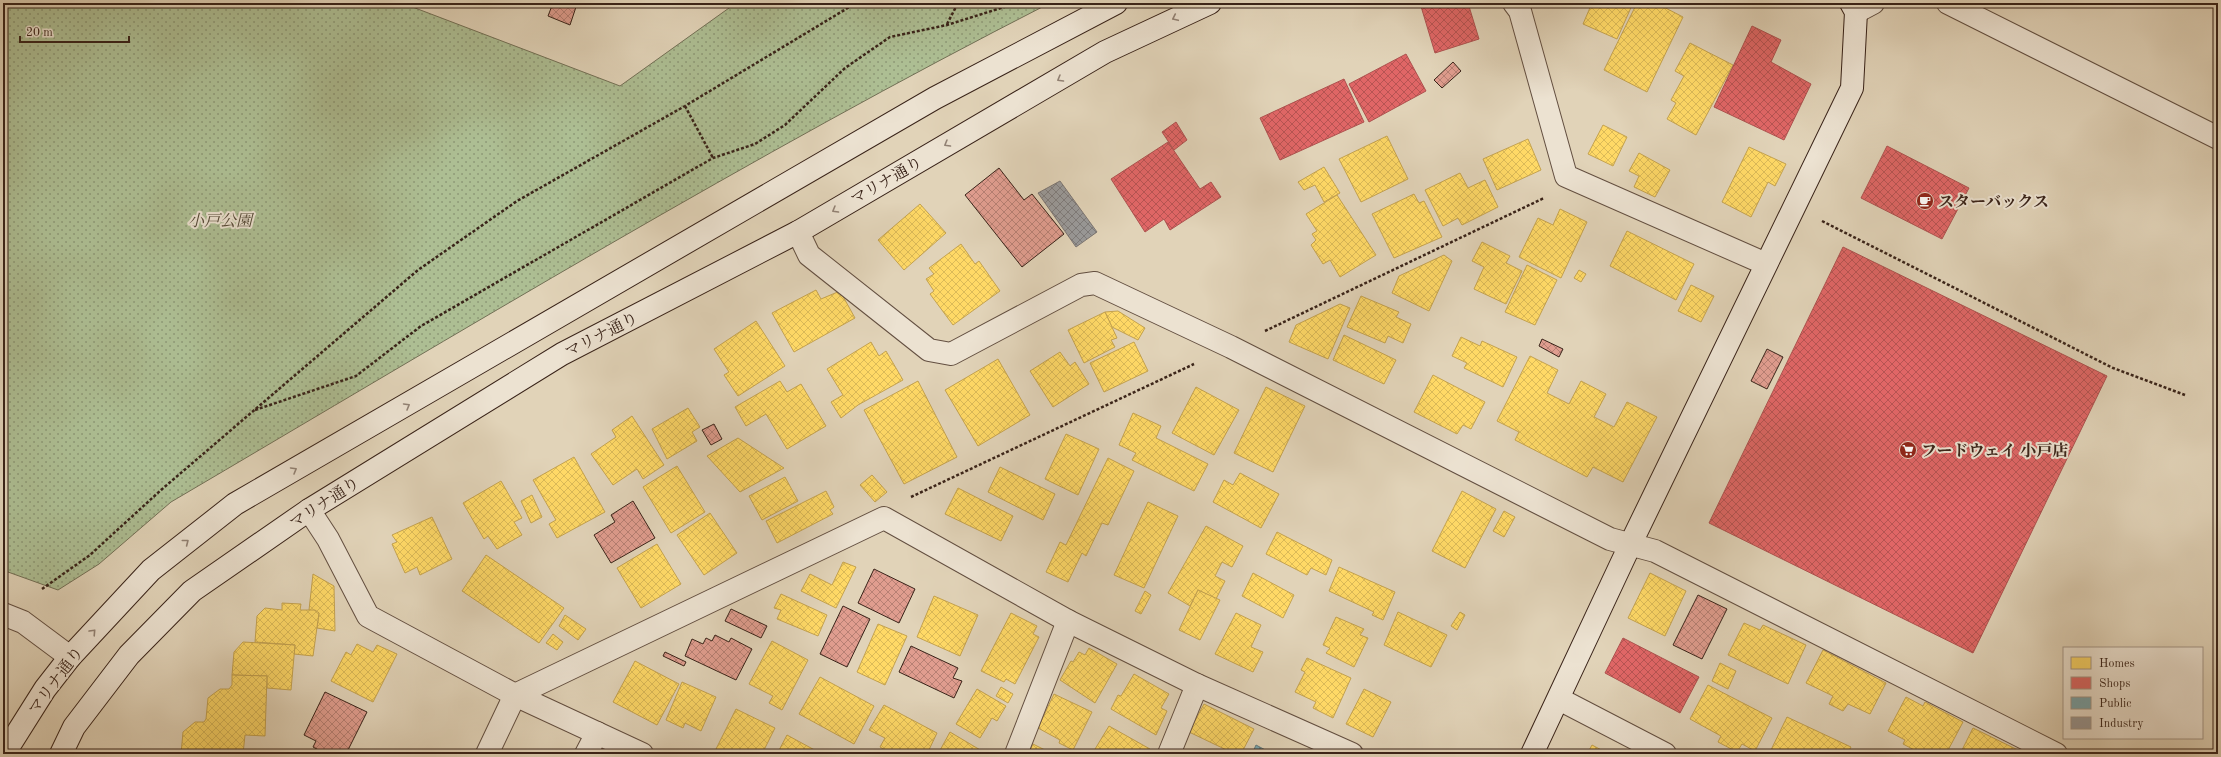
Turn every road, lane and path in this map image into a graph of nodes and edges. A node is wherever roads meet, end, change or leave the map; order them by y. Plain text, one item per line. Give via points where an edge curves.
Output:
1 (856, 3) edge
2 (958, 3) edge
3 (1017, 3) edge
4 (1116, 3) edge
5 (1210, 3) edge
6 (1514, 3) edge
7 (1948, 3) edge
8 (1860, 6) edge
9 (947, 25) junction
10 (685, 106) junction
11 (2218, 138) edge
12 (713, 158) junction
13 (1817, 218) dead end
14 (798, 232) junction
15 (1766, 264) junction
16 (2186, 395) dead end
17 (252, 411) junction
18 (309, 510) junction
19 (1631, 543) junction
20 (42, 589) dead end
21 (3, 614) edge
22 (1068, 621) junction
23 (70, 657) junction
24 (1197, 685) junction
25 (515, 695) junction
26 (1559, 699) junction
27 (597, 733) junction
28 (4, 754) edge
29 (61, 754) edge
30 (487, 754) edge
31 (586, 754) edge
32 (642, 754) edge
33 (1016, 754) edge
34 (1169, 754) edge
35 (1352, 754) edge
36 (1532, 754) edge
37 (1665, 754) edge
38 (2056, 754) edge

1 - 10 path
2 - 9 path
3 - 9 path
23 -> 4 street, マリナ通り via 151,570 235,504 935,98
5 -> 14 street, マリナ通り via 1105,52
6 - 15 street via 1520,11 1566,176
7 - 11 street
8 - 15 street via 1852,88
9 - 12 path via 890,37 845,68 785,125 755,144
10 - 12 path
10 - 17 path via 517,202 418,270
12 - 17 path via 421,326 356,376
13 - 16 path via 2112,368
14 - 18 street, マリナ通り via 562,354
14 - 19 street via 809,255 929,350 951,354 1081,285 1096,283 1231,347 1610,538
15 - 19 street
17 - 20 path via 160,490 90,555
18 - 25 street via 328,539 368,616
18 - 29 street, マリナ通り via 192,591 129,655 74,728
19 - 26 street
19 - 38 street via 1655,550
21 - 23 street via 23,622
22 - 24 street
22 - 25 street via 884,518
22 - 33 street
23 - 28 street, マリナ通り via 45,689
24 - 34 street
24 - 35 street
25 - 27 street
25 - 30 street
26 - 36 street
26 - 37 street
27 - 31 street
27 - 32 street

